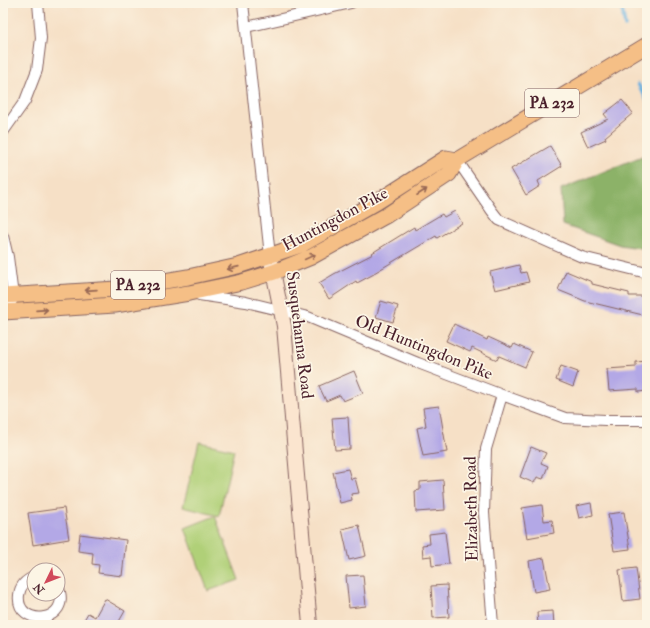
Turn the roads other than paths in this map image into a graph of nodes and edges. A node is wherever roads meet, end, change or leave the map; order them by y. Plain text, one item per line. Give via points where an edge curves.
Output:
1 (38, 3) edge
2 (243, 3) edge
3 (351, 3) edge
4 (246, 27) junction
5 (647, 45) edge
6 (3, 132) edge
7 (457, 160) junction
8 (3, 236) edge
9 (270, 256) junction
10 (274, 272) junction
11 (647, 273) edge
12 (189, 293) junction
13 (8, 296) edge
14 (282, 309) junction
15 (7, 312) edge
16 (502, 395) junction
17 (647, 420) edge
18 (26, 581) edge
19 (61, 602) edge
20 (26, 620) edge
21 (310, 625) edge
22 (493, 625) edge

1 - 6 street via 41,38 37,70 25,101
2 - 4 street, Susquehanna Road
3 - 4 street
4 - 9 street, Susquehanna Road
5 - 7 main road, Huntingdon Pike / PA 232
7 - 9 main road, Huntingdon Pike / PA 232 via 446,158 377,202 301,245
10 -> 7 main road, Huntingdon Pike / PA 232 via 311,258 387,215 449,174
7 - 11 street via 499,220 582,257
8 - 13 street via 8,257
9 - 10 main road, Susquehanna Road
9 -> 13 main road, Huntingdon Pike / PA 232 via 188,278 117,289
10 - 12 main road, Huntingdon Pike / PA 232 via 242,282
10 - 14 main road, Susquehanna Road
12 - 14 street, Old Huntingdon Pike
15 -> 12 main road, Huntingdon Pike / PA 232 via 115,305
13 - 15 street
14 - 16 street, Old Huntingdon Pike via 308,317
14 - 21 main road, Susquehanna Road
16 - 17 street, Old Huntingdon Pike via 565,418
16 - 22 street, Elizabeth Road via 486,449 484,513
18 - 20 street via 20,591 20,605
19 - 20 street via 49,617

